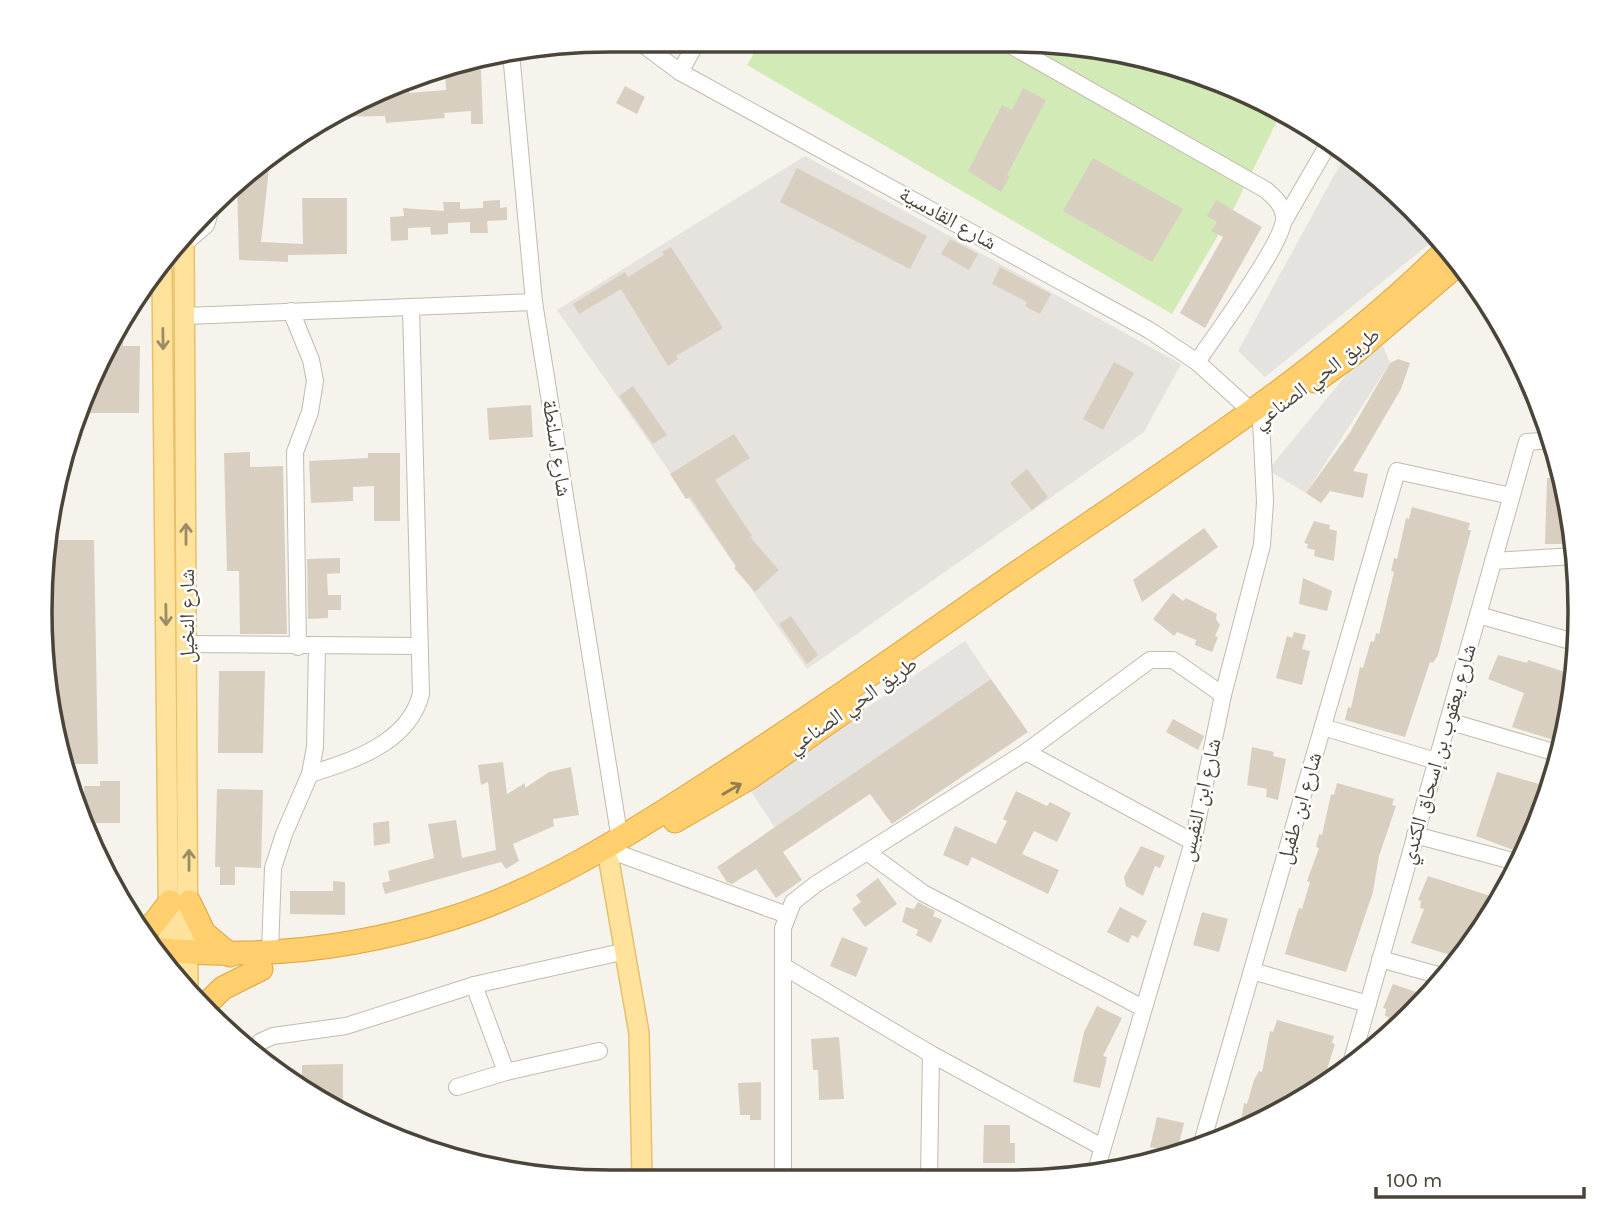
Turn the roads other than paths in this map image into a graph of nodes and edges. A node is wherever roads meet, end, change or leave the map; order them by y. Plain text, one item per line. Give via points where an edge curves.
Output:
1 (653, 52) edge
2 (691, 52) edge
3 (1024, 53) edge
4 (512, 61) edge
5 (680, 72) junction
6 (1325, 151) edge
7 (1285, 219) junction
8 (184, 251) edge
9 (1440, 255) edge
10 (1452, 269) edge
11 (162, 279) edge
12 (534, 302) junction
13 (411, 307) junction
14 (290, 311) junction
15 (185, 316) junction
16 (1196, 362) junction
17 (1255, 415) junction
18 (1542, 441) edge
19 (1511, 496) junction
20 (1566, 557) edge
21 (1493, 561) junction
22 (1478, 615) junction
23 (1567, 640) edge
24 (187, 644) junction
25 (419, 646) junction
26 (298, 647) junction
27 (317, 647) junction
28 (1223, 695) junction
29 (1448, 721) junction
30 (1323, 727) junction
31 (1550, 751) edge
32 (1026, 752) junction
33 (1436, 761) junction
34 (310, 774) junction
35 (1415, 835) junction
36 (1193, 842) junction
37 (616, 851) junction
38 (867, 852) junction
39 (1510, 860) edge
40 (179, 902) junction
41 (787, 915) junction
42 (150, 926) edge
43 (626, 951) junction
44 (230, 955) junction
45 (172, 956) edge
46 (1380, 959) junction
47 (175, 960) edge
48 (175, 960) edge
49 (265, 961) junction
50 (783, 966) junction
51 (1252, 971) junction
52 (1435, 973) edge
53 (474, 985) junction
54 (210, 1000) edge
55 (1368, 1004) junction
56 (1143, 1008) junction
57 (260, 1045) edge
58 (1355, 1050) edge
59 (599, 1051) dead end
60 (931, 1054) junction
61 (506, 1072) junction
62 (457, 1087) dead end
63 (1204, 1135) edge
64 (1102, 1147) junction
65 (1098, 1163) edge
66 (642, 1170) edge
67 (783, 1170) edge
68 (929, 1170) edge

1 - 5 street, شارع القادسية
2 - 5 street
3 - 7 street via 1266,190 1279,202
4 - 12 street, شارع اسلنطة
5 - 16 street, شارع القادسية via 1082,291
6 - 7 street
7 - 16 street via 1275,246
8 - 15 main road, شارع النخيل
9 - 17 highway, طريق الحي الصناعي
10 - 17 highway, طريق الحي الصناعي via 1354,353
11 -> 40 main road, شارع النخيل
12 - 13 street
12 - 37 street, شارع اسلنطة
13 - 14 street
13 - 25 street
14 - 15 street
14 - 26 street via 312,360 315,381 310,412 295,452
24 -> 15 main road, شارع النخيل
16 - 17 street, شارع القادسية
17 - 28 street, شارع ابن النفيس via 1265,502 1262,545
17 - 37 highway, طريق الحي الصناعي via 749,778
18 - 19 street, شارع يعقوب بن إسحاق الكندي via 1527,442
19 - 21 street, شارع يعقوب بن إسحاق الكندي
19 - 30 street, شارع ابن طفيل via 1397,471
20 - 21 street
21 - 22 street, شارع يعقوب بن إسحاق الكندي
22 - 23 street
22 - 29 street, شارع يعقوب بن إسحاق الكندي
24 - 26 street
40 -> 24 main road, شارع النخيل
25 - 27 street
25 - 34 street via 421,694 407,724 367,752
26 - 27 street
27 - 34 street via 315,747
28 - 32 street via 1173,660 1150,660
28 - 36 street, شارع ابن النفيس
29 - 31 street
29 - 33 street, شارع يعقوب بن إسحاق الكندي
30 - 33 street
30 - 51 street, شارع ابن طفيل
32 - 36 street
32 - 38 street
33 - 35 street, شارع يعقوب بن إسحاق الكندي
34 - 49 street via 273,868
35 - 39 street
35 - 46 street, شارع يعقوب بن إسحاق الكندي
36 - 56 street, شارع ابن النفيس
37 - 41 street
37 - 43 main road
37 - 49 highway, طريق الحي الصناعي via 557,888 462,928 322,962
38 - 41 street via 793,902
38 - 56 street via 923,893
40 - 42 highway
40 - 44 highway
40 - 45 main road, شارع النخيل
41 - 50 street
43 - 53 street
43 - 66 main road via 639,1033
44 - 48 highway, طريق الحي الصناعي
44 - 49 highway, طريق الحي الصناعي
46 - 52 street
46 - 55 street, شارع يعقوب بن إسحاق الكندي
47 - 49 highway, طريق الحي الصناعي
49 - 54 highway
50 - 60 street
50 - 67 street
51 - 55 street
51 - 63 street, شارع ابن طفيل
53 - 57 street via 356,1024 264,1039
53 - 61 street
55 - 58 street, شارع يعقوب بن إسحاق الكندي
56 - 64 street, شارع ابن النفيس
59 - 61 street
60 - 64 street
60 - 68 street
61 - 62 street
64 - 65 street, شارع ابن النفيس

